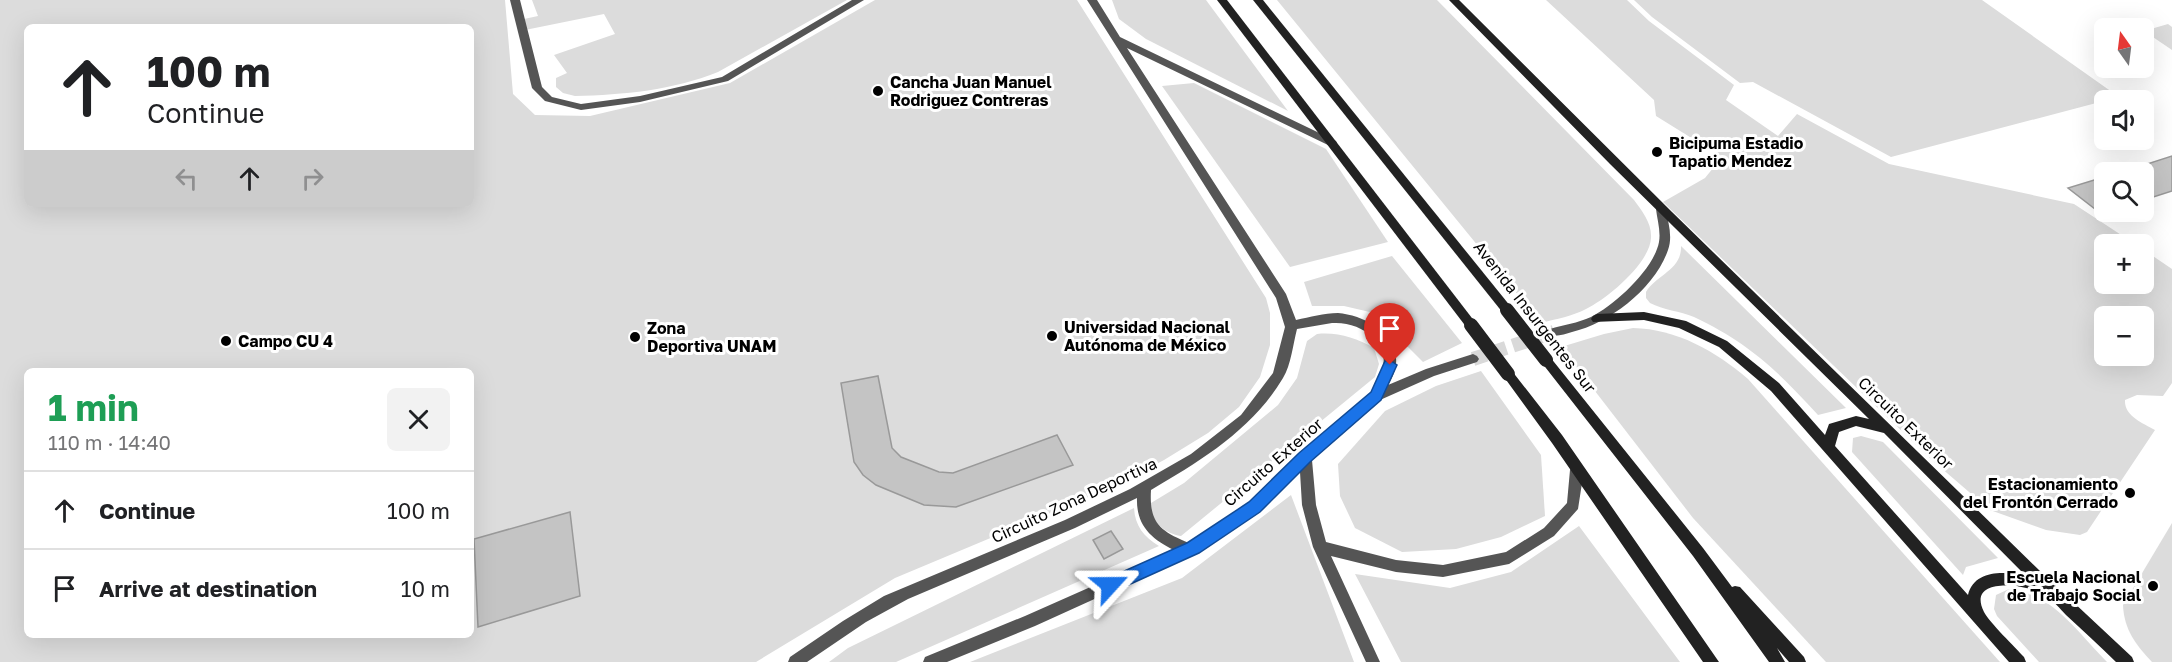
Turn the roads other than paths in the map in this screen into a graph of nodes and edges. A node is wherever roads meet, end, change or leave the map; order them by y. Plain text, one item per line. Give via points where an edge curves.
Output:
1 (514, 0) edge
2 (859, 0) edge
3 (1092, 0) edge
4 (1222, 0) edge
5 (1258, 0) edge
6 (1454, 0) edge
7 (1114, 38) junction
8 (1332, 143) junction
9 (1660, 209) junction
10 (1597, 319) junction
11 (1291, 325) junction
12 (1554, 333) tunnel mouth
13 (1473, 359) tunnel mouth
14 (1376, 396) junction
15 (1887, 428) junction
16 (1828, 447) junction
17 (1305, 458) junction
18 (1577, 470) junction
19 (1144, 489) junction
20 (1320, 547) junction
21 (1189, 550) junction
22 (1698, 552) junction
23 (2050, 591) junction
24 (1979, 618) junction
25 (795, 662) edge
26 (930, 662) edge
27 (1373, 662) edge
28 (1712, 662) edge
29 (1778, 662) edge
30 (1799, 662) edge
31 (2019, 662) edge
32 (2127, 662) edge

1 - 2 street via 537,88 549,99 581,107 640,99 725,79
3 - 7 street, Circuito Zona Deportiva
4 - 8 main road
5 - 22 main road, Avenida Insurgentes Sur, bridge
6 - 9 main road, Circuito Exterior
7 - 8 street
7 - 11 street, Circuito Zona Deportiva via 1282,297
8 - 18 main road, bridge
9 - 10 street via 1665,241 1659,258 1626,297
9 - 15 main road, Circuito Exterior
10 - 12 street
10 - 16 main road via 1644,316 1682,324 1723,344 1775,387
11 - 14 street via 1337,318 1358,322 1376,333 1390,357
11 - 19 street, Circuito Zona Deportiva via 1285,362 1257,408 1187,463
13 - 14 street, Circuito Exterior via 1430,372
14 - 17 street, Circuito Exterior
15 - 16 main road via 1856,421 1834,428
15 - 23 main road, Circuito Exterior
16 - 24 main road
17 - 20 street via 1309,505
17 - 21 street, Circuito Exterior via 1254,507
18 - 20 street via 1573,505 1549,532 1509,558 1443,571 1396,566
18 - 28 main road
19 - 21 street via 1142,507 1150,528
19 - 25 street, Circuito Zona Deportiva via 902,595 854,621
20 - 27 street
21 - 26 street, Circuito Exterior
22 - 29 main road, Avenida Insurgentes Sur
22 - 30 main road
23 - 24 main road via 2012,579 1990,580 1977,589 1974,598
23 - 32 main road, Circuito Exterior
24 - 31 main road

